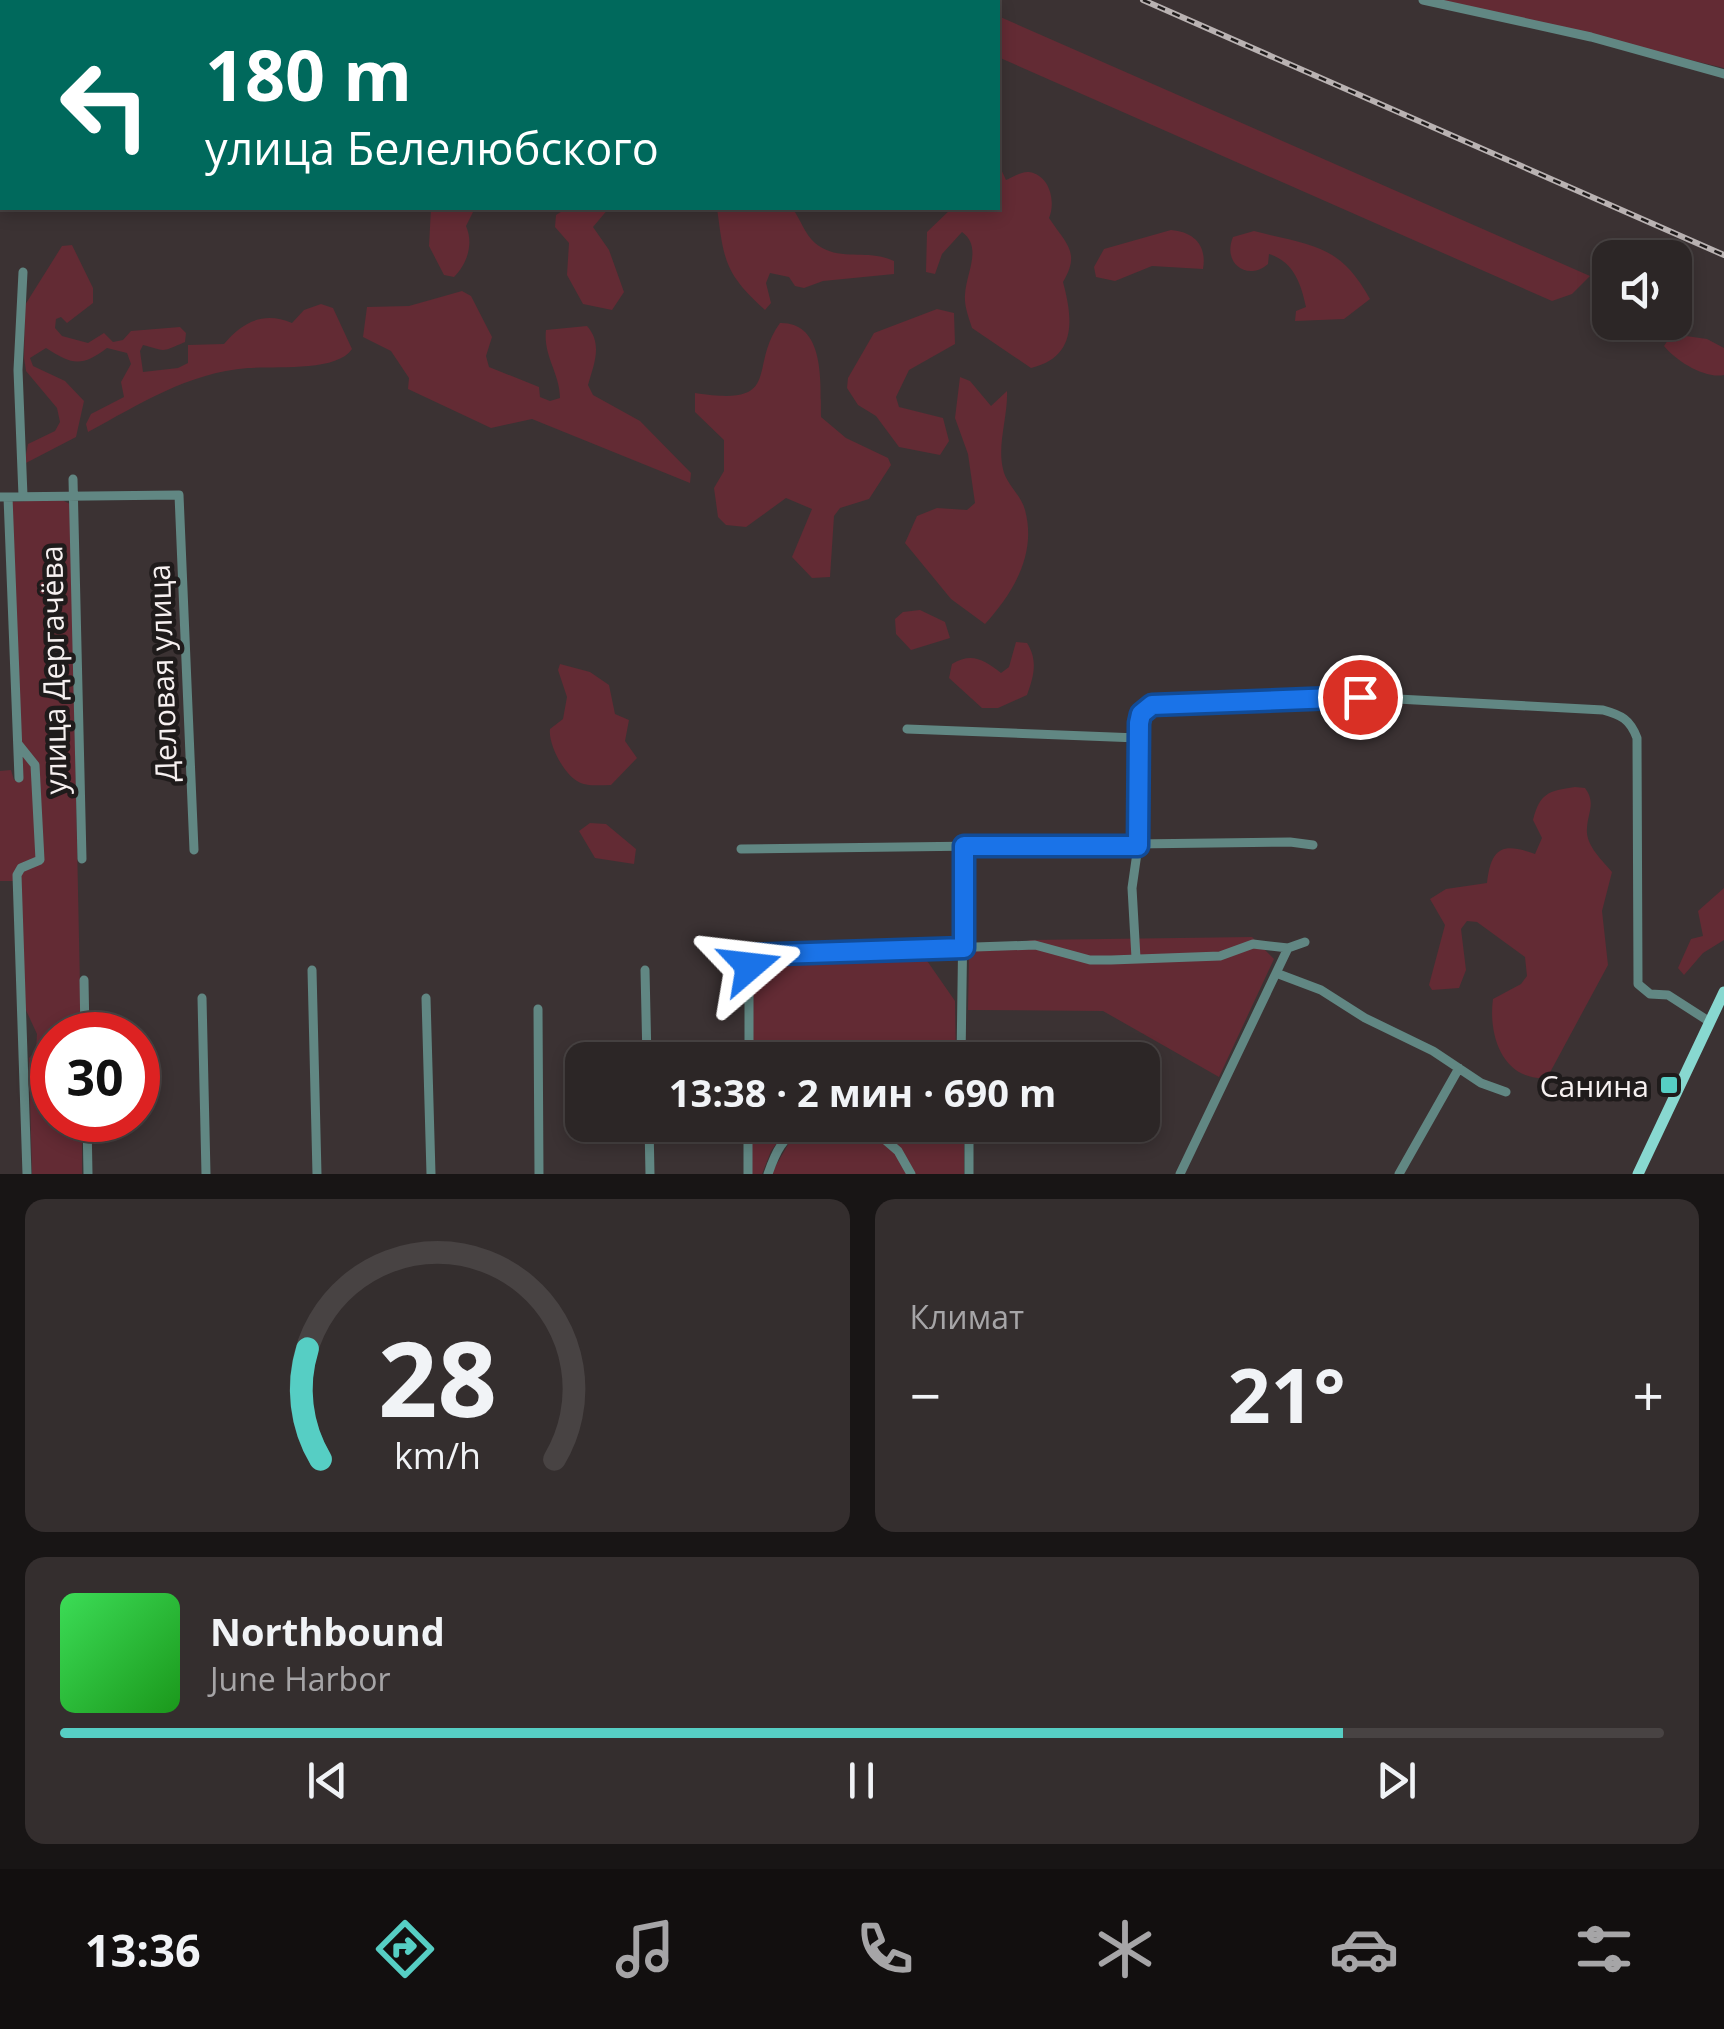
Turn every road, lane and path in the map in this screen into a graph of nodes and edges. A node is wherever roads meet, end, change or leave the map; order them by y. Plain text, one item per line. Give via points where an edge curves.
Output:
1 (1422, 0) edge
2 (1724, 74) edge
3 (23, 272) dead end
4 (73, 479) dead end
5 (22, 496) junction
6 (73, 496) junction
7 (4, 497) edge
8 (907, 730) dead end
9 (1138, 738) junction
10 (18, 745) junction
11 (19, 778) dead end
12 (1312, 845) dead end
13 (964, 846) junction
14 (1138, 846) junction
15 (741, 849) dead end
16 (194, 850) dead end
17 (82, 860) dead end
18 (1305, 942) dead end
19 (964, 948) junction
20 (1288, 948) junction
21 (1136, 958) junction
22 (312, 970) dead end
23 (645, 970) dead end
24 (1276, 973) junction
25 (84, 980) dead end
26 (1724, 992) edge
27 (202, 998) dead end
28 (426, 998) dead end
29 (538, 1009) dead end
30 (85, 1012) edge
31 (1710, 1022) junction
32 (647, 1042) edge
33 (749, 1042) edge
34 (961, 1042) edge
35 (1459, 1068) junction
36 (1506, 1092) dead end
37 (87, 1142) edge
38 (649, 1142) edge
39 (748, 1142) edge
40 (782, 1142) edge
41 (888, 1142) edge
42 (969, 1142) edge
43 (27, 1174) edge
44 (88, 1174) edge
45 (206, 1174) edge
46 (317, 1174) edge
47 (431, 1174) edge
48 (539, 1174) edge
49 (650, 1174) edge
50 (748, 1174) edge
51 (768, 1174) edge
52 (912, 1174) edge
53 (969, 1174) edge
54 (1180, 1174) edge
55 (1399, 1174) edge
56 (1638, 1174) edge

1 - 2 street
3 - 5 street
4 - 6 street, улица Дергачёва
5 - 6 street
5 - 7 street
6 - 16 street, Деловая улица via 180,495
6 - 17 street, улица Дергачёва
7 - 10 street, улица Дергачёва
8 - 9 street
9 - 14 street
9 - 31 street via 1141,714 1152,705 1360,697 1620,714 1637,738 1638,984
10 - 11 street, улица Дергачёва
10 - 43 street, улица Дергачёва via 35,765 40,860 17,875
12 - 14 street
13 - 14 street
13 - 15 street
13 - 19 street
14 - 21 street via 1132,888
18 - 20 street
19 - 21 street via 1035,945 1090,960
19 - 33 street via 749,955
19 - 34 street
20 - 21 street via 1253,944 1220,956
20 - 24 street
22 - 46 street
23 - 32 street
24 - 35 street via 1321,990
24 - 54 street
25 - 30 street
26 - 31 main road
27 - 45 street
28 - 47 street
29 - 48 street
31 - 56 main road
35 - 36 street
35 - 55 street
37 - 44 street
38 - 49 street
39 - 50 street
40 - 51 street
41 - 52 street
42 - 53 street

